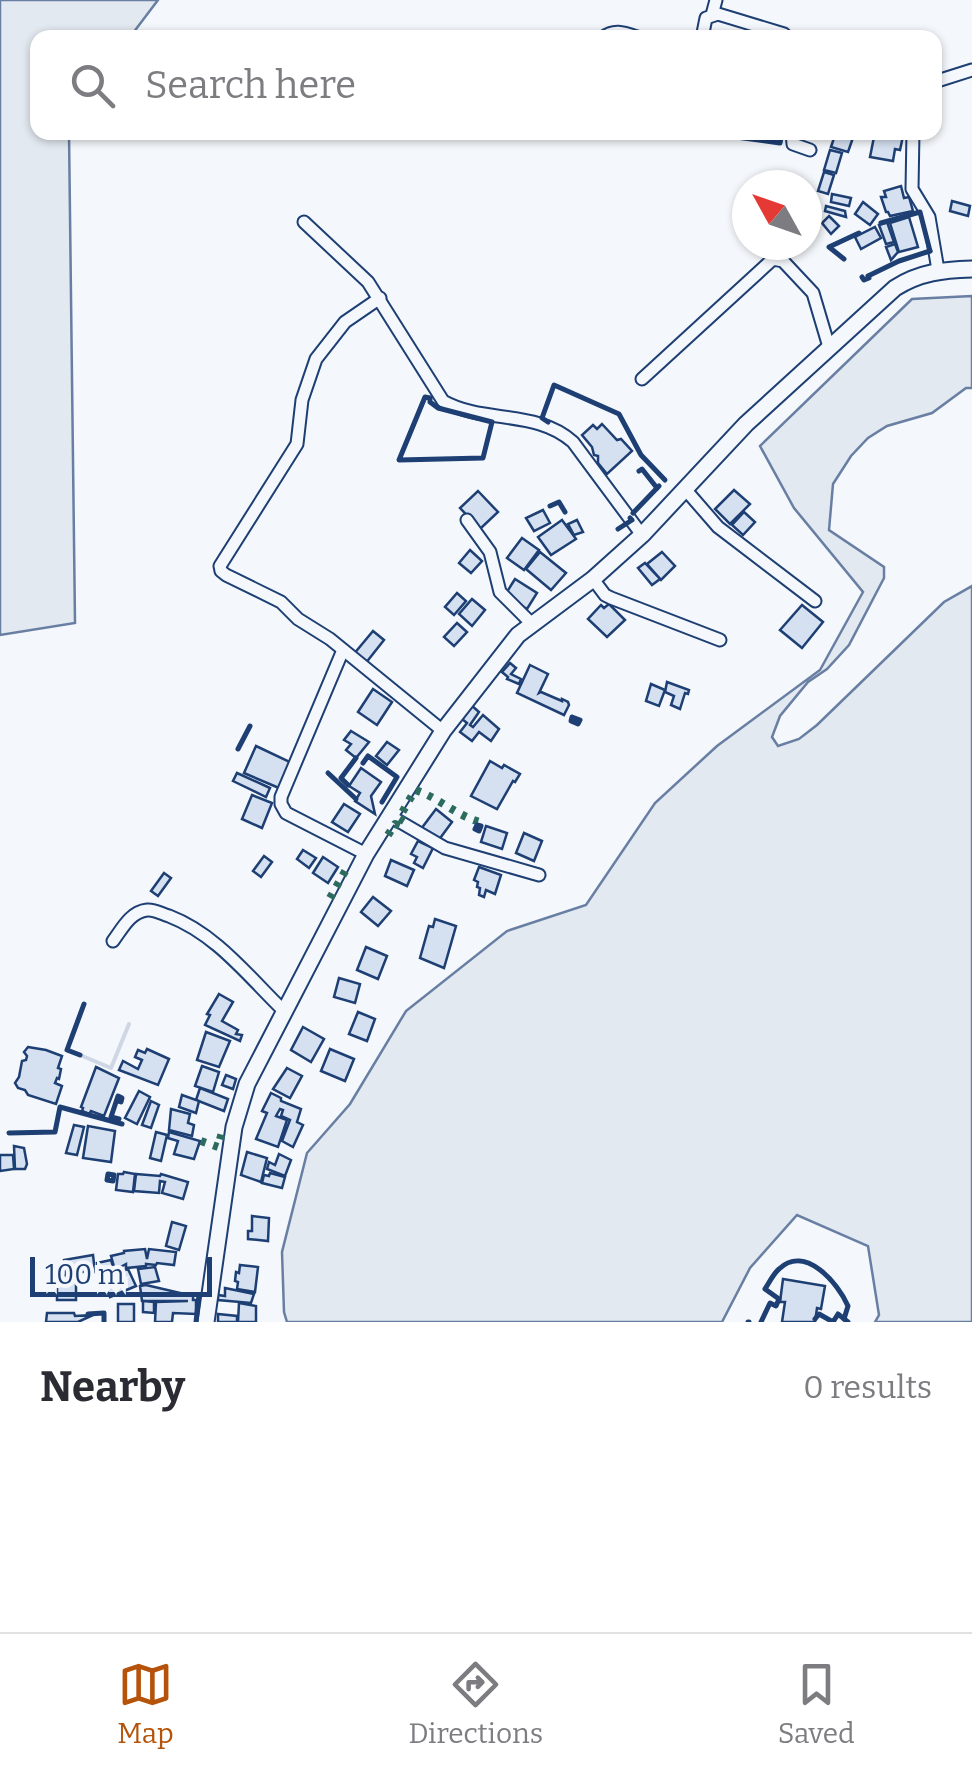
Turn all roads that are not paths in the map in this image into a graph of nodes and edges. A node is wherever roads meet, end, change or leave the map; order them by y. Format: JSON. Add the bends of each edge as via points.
{"nodes":[{"id":1,"x":716,"y":0,"type":"edge"},
{"id":2,"x":712,"y":15,"type":"junction"},
{"id":3,"x":704,"y":30,"type":"edge"},
{"id":4,"x":771,"y":30,"type":"edge"},
{"id":5,"x":972,"y":70,"type":"edge"},
{"id":6,"x":942,"y":79,"type":"edge"},
{"id":7,"x":793,"y":140,"type":"edge"},
{"id":8,"x":912,"y":140,"type":"edge"},
{"id":9,"x":810,"y":150,"type":"dead end"},
{"id":10,"x":304,"y":222,"type":"dead end"},
{"id":11,"x":972,"y":268,"type":"edge"},
{"id":12,"x":938,"y":270,"type":"junction"},
{"id":13,"x":380,"y":298,"type":"junction"},
{"id":14,"x":829,"y":346,"type":"junction"},
{"id":15,"x":642,"y":379,"type":"dead end"},
{"id":16,"x":685,"y":489,"type":"junction"},
{"id":17,"x":467,"y":520,"type":"dead end"},
{"id":18,"x":642,"y":535,"type":"junction"},
{"id":19,"x":593,"y":578,"type":"junction"},
{"id":20,"x":815,"y":602,"type":"dead end"},
{"id":21,"x":532,"y":624,"type":"junction"},
{"id":22,"x":720,"y":640,"type":"dead end"},
{"id":23,"x":342,"y":650,"type":"junction"},
{"id":24,"x":444,"y":731,"type":"junction"},
{"id":25,"x":390,"y":816,"type":"junction"},
{"id":26,"x":366,"y":854,"type":"junction"},
{"id":27,"x":539,"y":875,"type":"dead end"},
{"id":28,"x":113,"y":941,"type":"dead end"},
{"id":29,"x":284,"y":1010,"type":"junction"},
{"id":30,"x":206,"y":1322,"type":"edge"}],
"edges":[{"from":1,"to":2,"type":"street"},
{"from":2,"to":3,"type":"street"},
{"from":2,"to":4,"type":"street"},
{"from":5,"to":6,"type":"street"},
{"from":7,"to":9,"type":"street"},
{"from":8,"to":12,"type":"street","via":[[912,189],[929,217]]},
{"from":10,"to":13,"type":"street"},
{"from":11,"to":12,"type":"main road"},
{"from":12,"to":14,"type":"main road","via":[[906,280]]},
{"from":13,"to":18,"type":"street","via":[[442,401],[564,434]]},
{"from":13,"to":23,"type":"street","via":[[344,322],[316,359],[297,444],[220,566],[271,595]]},
{"from":14,"to":15,"type":"street","via":[[813,293],[782,260],[773,259]]},
{"from":14,"to":16,"type":"main road"},
{"from":16,"to":18,"type":"main road"},
{"from":16,"to":20,"type":"street","via":[[718,527]]},
{"from":17,"to":21,"type":"street","via":[[490,552],[500,592]]},
{"from":18,"to":19,"type":"main road"},
{"from":19,"to":21,"type":"main road"},
{"from":19,"to":22,"type":"street","via":[[611,598]]},
{"from":21,"to":24,"type":"main road"},
{"from":23,"to":24,"type":"street"},
{"from":23,"to":26,"type":"street","via":[[281,804],[286,814]]},
{"from":24,"to":25,"type":"main road"},
{"from":25,"to":26,"type":"main road"},
{"from":25,"to":27,"type":"street","via":[[445,848]]},
{"from":26,"to":29,"type":"main road"},
{"from":28,"to":29,"type":"street","via":[[128,920],[150,909],[186,923]]},
{"from":29,"to":30,"type":"main road","via":[[234,1127]]}]}
